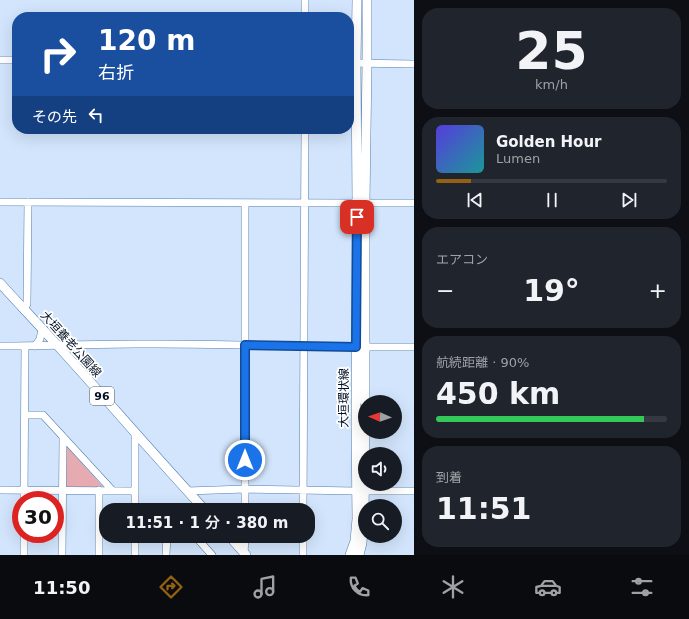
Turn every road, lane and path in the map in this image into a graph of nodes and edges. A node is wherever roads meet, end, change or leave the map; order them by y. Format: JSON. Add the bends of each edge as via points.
{"nodes":[{"id":1,"x":305,"y":0,"type":"edge"},
{"id":2,"x":357,"y":0,"type":"edge"},
{"id":3,"x":367,"y":0,"type":"edge"},
{"id":4,"x":305,"y":12,"type":"edge"},
{"id":5,"x":354,"y":47,"type":"edge"},
{"id":6,"x":0,"y":60,"type":"edge"},
{"id":7,"x":12,"y":60,"type":"edge"},
{"id":8,"x":354,"y":63,"type":"edge"},
{"id":9,"x":367,"y":63,"type":"junction"},
{"id":10,"x":414,"y":64,"type":"edge"},
{"id":11,"x":354,"y":80,"type":"edge"},
{"id":12,"x":305,"y":134,"type":"edge"},
{"id":13,"x":0,"y":202,"type":"edge"},
{"id":14,"x":28,"y":202,"type":"junction"},
{"id":15,"x":245,"y":202,"type":"junction"},
{"id":16,"x":304,"y":203,"type":"junction"},
{"id":17,"x":361,"y":203,"type":"junction"},
{"id":18,"x":414,"y":203,"type":"edge"},
{"id":19,"x":0,"y":283,"type":"edge"},
{"id":20,"x":24,"y":310,"type":"junction"},
{"id":21,"x":42,"y":329,"type":"junction"},
{"id":22,"x":57,"y":345,"type":"junction"},
{"id":23,"x":245,"y":345,"type":"junction"},
{"id":24,"x":0,"y":346,"type":"edge"},
{"id":25,"x":25,"y":346,"type":"junction"},
{"id":26,"x":34,"y":346,"type":"junction"},
{"id":27,"x":304,"y":347,"type":"junction"},
{"id":28,"x":361,"y":347,"type":"junction"},
{"id":29,"x":414,"y":347,"type":"edge"},
{"id":30,"x":364,"y":395,"type":"edge"},
{"id":31,"x":25,"y":415,"type":"junction"},
{"id":32,"x":135,"y":434,"type":"junction"},
{"id":33,"x":62,"y":437,"type":"junction"},
{"id":34,"x":360,"y":447,"type":"edge"},
{"id":35,"x":245,"y":489,"type":"junction"},
{"id":36,"x":0,"y":490,"type":"edge"},
{"id":37,"x":24,"y":490,"type":"junction"},
{"id":38,"x":62,"y":490,"type":"junction"},
{"id":39,"x":99,"y":490,"type":"junction"},
{"id":40,"x":112,"y":490,"type":"junction"},
{"id":41,"x":303,"y":490,"type":"junction"},
{"id":42,"x":135,"y":491,"type":"junction"},
{"id":43,"x":187,"y":491,"type":"junction"},
{"id":44,"x":358,"y":491,"type":"edge"},
{"id":45,"x":360,"y":491,"type":"joint"},
{"id":46,"x":402,"y":491,"type":"edge"},
{"id":47,"x":414,"y":491,"type":"edge"},
{"id":48,"x":135,"y":503,"type":"edge"},
{"id":49,"x":198,"y":503,"type":"edge"},
{"id":50,"x":245,"y":503,"type":"edge"},
{"id":51,"x":303,"y":503,"type":"edge"},
{"id":52,"x":24,"y":543,"type":"edge"},
{"id":53,"x":135,"y":543,"type":"edge"},
{"id":54,"x":167,"y":543,"type":"edge"},
{"id":55,"x":201,"y":543,"type":"edge"},
{"id":56,"x":235,"y":543,"type":"edge"},
{"id":57,"x":244,"y":543,"type":"edge"},
{"id":58,"x":303,"y":543,"type":"edge"},
{"id":59,"x":245,"y":554,"type":"edge"},
{"id":60,"x":24,"y":555,"type":"edge"},
{"id":61,"x":62,"y":555,"type":"edge"},
{"id":62,"x":99,"y":555,"type":"edge"},
{"id":63,"x":135,"y":555,"type":"edge"},
{"id":64,"x":166,"y":555,"type":"edge"},
{"id":65,"x":212,"y":555,"type":"edge"},
{"id":66,"x":303,"y":555,"type":"edge"},
{"id":67,"x":350,"y":555,"type":"edge"},
{"id":68,"x":359,"y":555,"type":"edge"}],
"edges":[{"from":1,"to":4,"type":"street"},
{"from":2,"to":5,"type":"main road","name":"大垣環状線"},
{"from":3,"to":9,"type":"main road","name":"大垣環状線"},
{"from":6,"to":7,"type":"street"},
{"from":8,"to":9,"type":"street"},
{"from":9,"to":10,"type":"street"},
{"from":9,"to":17,"type":"main road","name":"大垣環状線"},
{"from":11,"to":17,"type":"main road","name":"大垣環状線"},
{"from":12,"to":16,"type":"street"},
{"from":13,"to":14,"type":"street"},
{"from":14,"to":15,"type":"street"},
{"from":14,"to":20,"type":"street","via":[[27,304]]},
{"from":15,"to":16,"type":"street"},
{"from":15,"to":23,"type":"street"},
{"from":16,"to":17,"type":"street"},
{"from":16,"to":27,"type":"street"},
{"from":17,"to":18,"type":"street"},
{"from":17,"to":28,"type":"main road","name":"大垣環状線"},
{"from":19,"to":20,"type":"main road","name":"大垣養老公園線","number":"96"},
{"from":20,"to":21,"type":"main road","name":"大垣養老公園線","number":"96"},
{"from":21,"to":22,"type":"main road","name":"大垣養老公園線","number":"96"},
{"from":21,"to":26,"type":"street","via":[[40,339]]},
{"from":22,"to":23,"type":"street"},
{"from":22,"to":26,"type":"street"},
{"from":22,"to":32,"type":"main road","name":"大垣養老公園線","number":"96"},
{"from":23,"to":27,"type":"street"},
{"from":23,"to":35,"type":"street"},
{"from":24,"to":25,"type":"street"},
{"from":25,"to":26,"type":"street"},
{"from":25,"to":31,"type":"street"},
{"from":27,"to":28,"type":"street"},
{"from":27,"to":41,"type":"street"},
{"from":28,"to":29,"type":"street"},
{"from":28,"to":30,"type":"main road","name":"大垣環状線"},
{"from":28,"to":34,"type":"main road","name":"大垣環状線"},
{"from":31,"to":33,"type":"street","via":[[43,415]]},
{"from":31,"to":37,"type":"street"},
{"from":32,"to":42,"type":"street"},
{"from":32,"to":43,"type":"main road","name":"大垣養老公園線","number":"96"},
{"from":33,"to":38,"type":"street"},
{"from":33,"to":40,"type":"street"},
{"from":35,"to":41,"type":"street"},
{"from":35,"to":43,"type":"street"},
{"from":35,"to":50,"type":"street"},
{"from":36,"to":37,"type":"street"},
{"from":37,"to":38,"type":"street"},
{"from":38,"to":39,"type":"street"},
{"from":38,"to":61,"type":"street"},
{"from":39,"to":40,"type":"street"},
{"from":39,"to":62,"type":"street"},
{"from":40,"to":42,"type":"street"},
{"from":41,"to":44,"type":"street"},
{"from":41,"to":51,"type":"street"},
{"from":42,"to":48,"type":"street"},
{"from":43,"to":49,"type":"main road","name":"大垣養老公園線","number":"96"},
{"from":45,"to":67,"type":"main road","name":"大垣環状線","via":[[355,541]]},
{"from":45,"to":68,"type":"main road","name":"大垣環状線","via":[[364,519]]},
{"from":46,"to":47,"type":"street"},
{"from":52,"to":60,"type":"street"},
{"from":53,"to":63,"type":"street"},
{"from":54,"to":64,"type":"street"},
{"from":55,"to":65,"type":"street"},
{"from":56,"to":59,"type":"main road"},
{"from":57,"to":59,"type":"street"},
{"from":58,"to":66,"type":"street"}]}
